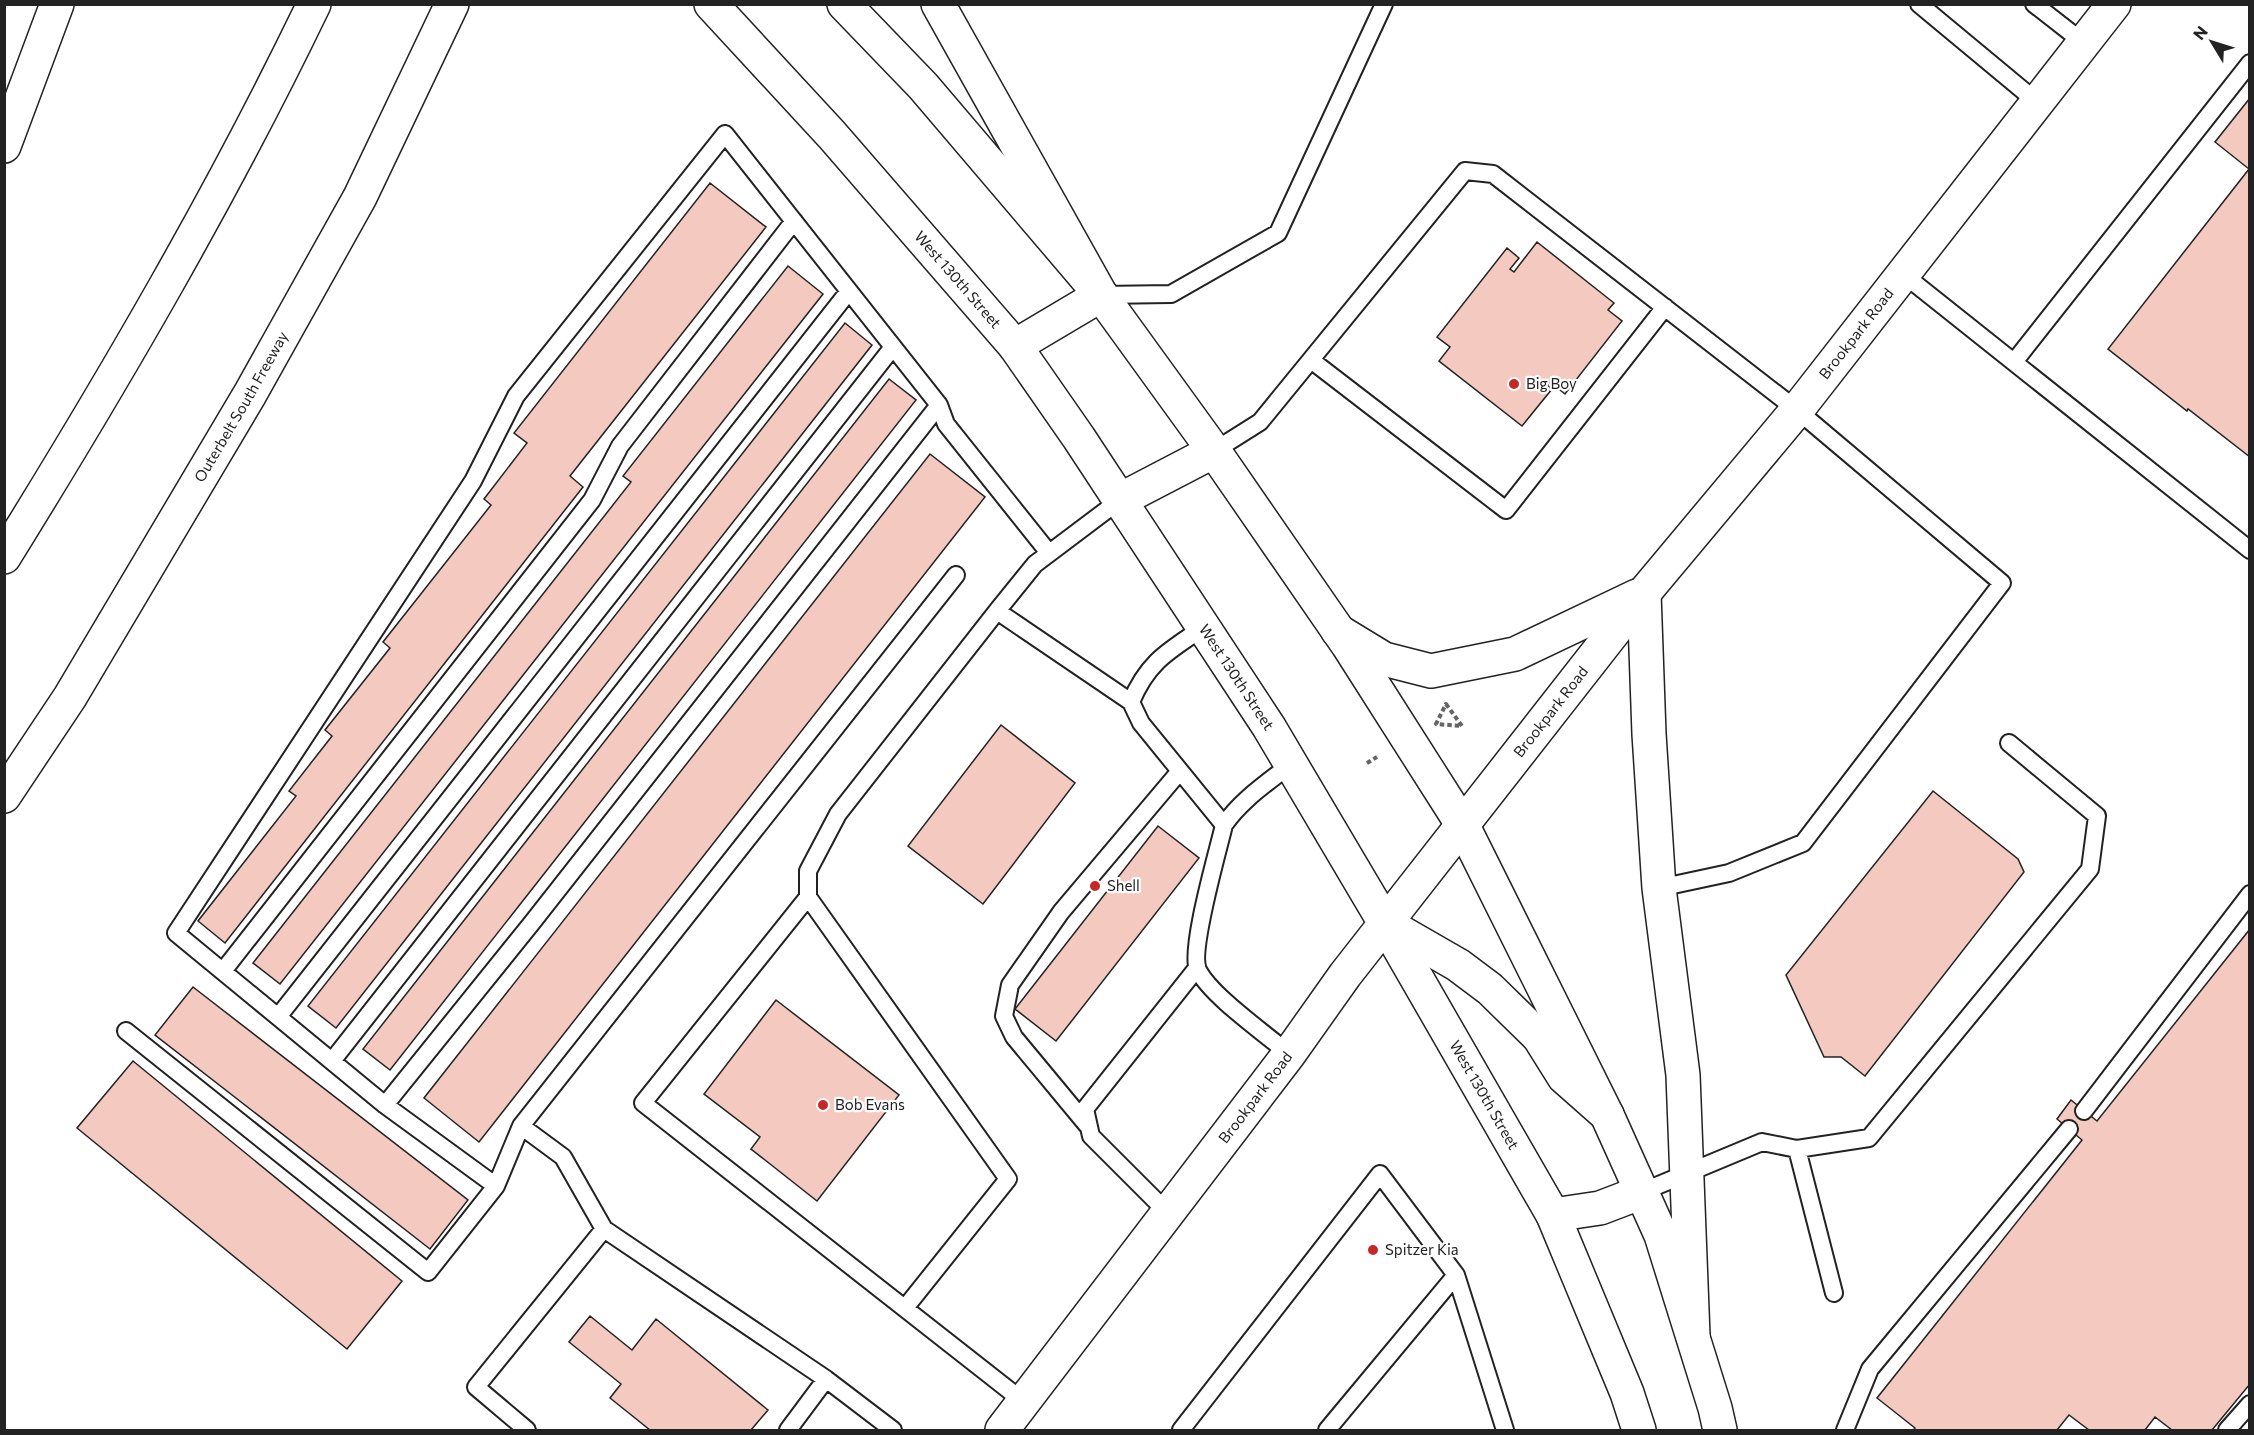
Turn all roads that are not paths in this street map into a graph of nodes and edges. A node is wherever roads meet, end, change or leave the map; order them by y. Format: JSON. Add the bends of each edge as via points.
{"nodes":[{"id":1,"x":57,"y":4,"type":"edge"},
{"id":2,"x":314,"y":4,"type":"edge"},
{"id":3,"x":452,"y":4,"type":"edge"},
{"id":4,"x":711,"y":4,"type":"edge"},
{"id":5,"x":844,"y":4,"type":"edge"},
{"id":6,"x":938,"y":4,"type":"edge"},
{"id":7,"x":1384,"y":4,"type":"edge"},
{"id":8,"x":1919,"y":4,"type":"edge"},
{"id":9,"x":2034,"y":4,"type":"edge"},
{"id":10,"x":2114,"y":4,"type":"edge"},
{"id":11,"x":2084,"y":43,"type":"junction"},
{"id":12,"x":2250,"y":63,"type":"edge"},
{"id":13,"x":2037,"y":102,"type":"junction"},
{"id":14,"x":4,"y":146,"type":"edge"},
{"id":15,"x":794,"y":221,"type":"junction"},
{"id":16,"x":1903,"y":274,"type":"junction"},
{"id":17,"x":849,"y":291,"type":"junction"},
{"id":18,"x":1101,"y":295,"type":"junction"},
{"id":19,"x":1665,"y":308,"type":"junction"},
{"id":20,"x":1015,"y":346,"type":"junction"},
{"id":21,"x":893,"y":347,"type":"junction"},
{"id":22,"x":1311,"y":360,"type":"junction"},
{"id":23,"x":2014,"y":362,"type":"junction"},
{"id":24,"x":939,"y":405,"type":"junction"},
{"id":25,"x":1797,"y":410,"type":"junction"},
{"id":26,"x":1214,"y":451,"type":"junction"},
{"id":27,"x":1120,"y":500,"type":"junction"},
{"id":28,"x":2250,"y":550,"type":"edge"},
{"id":29,"x":1049,"y":553,"type":"junction"},
{"id":30,"x":4,"y":557,"type":"edge"},
{"id":31,"x":956,"y":575,"type":"dead end"},
{"id":32,"x":1644,"y":593,"type":"junction"},
{"id":33,"x":997,"y":611,"type":"junction"},
{"id":34,"x":1204,"y":627,"type":"junction"},
{"id":35,"x":1338,"y":631,"type":"junction"},
{"id":36,"x":1131,"y":702,"type":"junction"},
{"id":37,"x":2009,"y":743,"type":"dead end"},
{"id":38,"x":1291,"y":764,"type":"junction"},
{"id":39,"x":1180,"y":771,"type":"junction"},
{"id":40,"x":4,"y":796,"type":"edge"},
{"id":41,"x":1462,"y":824,"type":"junction"},
{"id":42,"x":1224,"y":825,"type":"junction"},
{"id":43,"x":1659,"y":888,"type":"junction"},
{"id":44,"x":2250,"y":894,"type":"edge"},
{"id":45,"x":808,"y":897,"type":"junction"},
{"id":46,"x":1385,"y":923,"type":"junction"},
{"id":47,"x":1197,"y":968,"type":"junction"},
{"id":48,"x":223,"y":971,"type":"junction"},
{"id":49,"x":278,"y":1017,"type":"junction"},
{"id":50,"x":126,"y":1031,"type":"dead end"},
{"id":51,"x":1289,"y":1054,"type":"junction"},
{"id":52,"x":332,"y":1061,"type":"junction"},
{"id":53,"x":385,"y":1105,"type":"junction"},
{"id":54,"x":2084,"y":1110,"type":"dead end"},
{"id":55,"x":1607,"y":1115,"type":"junction"},
{"id":56,"x":1087,"y":1125,"type":"junction"},
{"id":57,"x":521,"y":1126,"type":"junction"},
{"id":58,"x":2069,"y":1129,"type":"dead end"},
{"id":59,"x":1797,"y":1149,"type":"junction"},
{"id":60,"x":1687,"y":1174,"type":"junction"},
{"id":61,"x":496,"y":1186,"type":"junction"},
{"id":62,"x":1642,"y":1192,"type":"junction"},
{"id":63,"x":1168,"y":1213,"type":"junction"},
{"id":64,"x":1553,"y":1215,"type":"junction"},
{"id":65,"x":604,"y":1229,"type":"junction"},
{"id":66,"x":1456,"y":1275,"type":"junction"},
{"id":67,"x":1834,"y":1293,"type":"dead end"},
{"id":68,"x":905,"y":1308,"type":"junction"},
{"id":69,"x":1693,"y":1336,"type":"junction"},
{"id":70,"x":826,"y":1379,"type":"junction"},
{"id":71,"x":1024,"y":1402,"type":"junction"},
{"id":72,"x":2250,"y":1404,"type":"edge"},
{"id":73,"x":527,"y":1431,"type":"edge"},
{"id":74,"x":788,"y":1431,"type":"edge"},
{"id":75,"x":893,"y":1431,"type":"edge"},
{"id":76,"x":1002,"y":1431,"type":"edge"},
{"id":77,"x":1181,"y":1431,"type":"edge"},
{"id":78,"x":1327,"y":1431,"type":"edge"},
{"id":79,"x":1505,"y":1431,"type":"edge"},
{"id":80,"x":1639,"y":1431,"type":"edge"},
{"id":81,"x":1720,"y":1431,"type":"edge"},
{"id":82,"x":1845,"y":1431,"type":"edge"},
{"id":83,"x":2227,"y":1431,"type":"edge"}],
"edges":[{"from":1,"to":14,"type":"main road"},
{"from":2,"to":30,"type":"main road","via":[[206,215]]},
{"from":3,"to":40,"type":"main road","name":"Outerbelt South Freeway","via":[[360,197],[250,394],[70,697]]},
{"from":4,"to":20,"type":"main road","name":"West 130th Street","via":[[840,144]]},
{"from":5,"to":18,"type":"main road","via":[[923,86]]},
{"from":6,"to":18,"type":"main road"},
{"from":7,"to":18,"type":"lane","via":[[1278,234],[1171,294]]},
{"from":8,"to":13,"type":"lane"},
{"from":9,"to":11,"type":"lane"},
{"from":10,"to":11,"type":"main road","name":"Brookpark Road"},
{"from":11,"to":13,"type":"main road","name":"Brookpark Road"},
{"from":12,"to":23,"type":"lane"},
{"from":13,"to":16,"type":"main road","name":"Brookpark Road"},
{"from":15,"to":17,"type":"lane"},
{"from":15,"to":48,"type":"lane","via":[[620,447],[592,500]]},
{"from":15,"to":48,"type":"lane","via":[[725,134],[516,396],[472,481],[176,933]]},
{"from":16,"to":23,"type":"lane"},
{"from":16,"to":25,"type":"main road","name":"Brookpark Road"},
{"from":17,"to":21,"type":"lane"},
{"from":17,"to":49,"type":"lane"},
{"from":18,"to":20,"type":"main road"},
{"from":18,"to":26,"type":"main road"},
{"from":19,"to":22,"type":"lane","via":[[1493,174],[1465,171]]},
{"from":19,"to":22,"type":"lane","via":[[1506,510]]},
{"from":19,"to":25,"type":"lane"},
{"from":20,"to":27,"type":"main road","name":"West 130th Street"},
{"from":21,"to":24,"type":"lane"},
{"from":21,"to":52,"type":"lane"},
{"from":22,"to":26,"type":"lane","via":[[1260,422]]},
{"from":23,"to":28,"type":"lane"},
{"from":24,"to":29,"type":"lane","via":[[946,424]]},
{"from":24,"to":53,"type":"lane"},
{"from":25,"to":32,"type":"main road","name":"Brookpark Road"},
{"from":25,"to":43,"type":"lane","via":[[2002,583],[1803,843],[1729,873]]},
{"from":26,"to":27,"type":"main road"},
{"from":26,"to":35,"type":"main road"},
{"from":27,"to":29,"type":"lane"},
{"from":27,"to":34,"type":"main road","name":"West 130th Street"},
{"from":29,"to":33,"type":"lane","via":[[1035,564]]},
{"from":31,"to":57,"type":"lane"},
{"from":32,"to":35,"type":"main road","via":[[1515,654],[1431,671],[1384,659]]},
{"from":32,"to":41,"type":"main road","name":"Brookpark Road"},
{"from":32,"to":43,"type":"main road"},
{"from":33,"to":36,"type":"lane"},
{"from":33,"to":45,"type":"lane","via":[[838,814],[808,871]]},
{"from":34,"to":36,"type":"lane","via":[[1147,670]]},
{"from":34,"to":38,"type":"main road","name":"West 130th Street"},
{"from":35,"to":41,"type":"main road"},
{"from":36,"to":39,"type":"lane","via":[[1142,723]]},
{"from":37,"to":59,"type":"lane","via":[[2097,816],[2091,868],[1869,1138]]},
{"from":38,"to":42,"type":"lane","via":[[1244,801]]},
{"from":38,"to":46,"type":"main road","name":"West 130th Street"},
{"from":39,"to":42,"type":"lane"},
{"from":39,"to":56,"type":"lane","via":[[1061,912],[1010,985],[1004,1016],[1014,1037]]},
{"from":41,"to":46,"type":"main road","name":"Brookpark Road"},
{"from":41,"to":55,"type":"main road"},
{"from":42,"to":47,"type":"lane","via":[[1198,938]]},
{"from":43,"to":60,"type":"main road","via":[[1683,1075]]},
{"from":44,"to":54,"type":"lane"},
{"from":45,"to":68,"type":"lane","via":[[1008,1179]]},
{"from":45,"to":68,"type":"lane","via":[[643,1103]]},
{"from":46,"to":51,"type":"main road","name":"Brookpark Road"},
{"from":46,"to":55,"type":"main road","via":[[1458,965],[1490,989],[1539,1037],[1564,1077]]},
{"from":46,"to":64,"type":"main road","name":"West 130th Street"},
{"from":47,"to":51,"type":"lane","via":[[1214,992]]},
{"from":47,"to":56,"type":"lane","via":[[1085,1109]]},
{"from":48,"to":49,"type":"lane"},
{"from":49,"to":52,"type":"lane"},
{"from":50,"to":61,"type":"lane","via":[[428,1272]]},
{"from":51,"to":63,"type":"main road","name":"Brookpark Road"},
{"from":52,"to":53,"type":"lane"},
{"from":53,"to":61,"type":"lane"},
{"from":55,"to":62,"type":"main road"},
{"from":56,"to":63,"type":"lane","via":[[1091,1136]]},
{"from":57,"to":61,"type":"lane"},
{"from":57,"to":65,"type":"lane","via":[[563,1157]]},
{"from":58,"to":82,"type":"lane","via":[[1870,1369]]},
{"from":59,"to":60,"type":"lane","via":[[1762,1142]]},
{"from":59,"to":67,"type":"lane"},
{"from":60,"to":62,"type":"lane"},
{"from":60,"to":69,"type":"main road"},
{"from":62,"to":64,"type":"main road","via":[[1600,1208]]},
{"from":62,"to":69,"type":"main road","via":[[1661,1235]]},
{"from":63,"to":71,"type":"main road","name":"Brookpark Road"},
{"from":64,"to":80,"type":"main road","name":"West 130th Street"},
{"from":65,"to":70,"type":"lane"},
{"from":65,"to":73,"type":"lane","via":[[476,1387]]},
{"from":66,"to":77,"type":"lane","via":[[1380,1174]]},
{"from":66,"to":78,"type":"lane"},
{"from":66,"to":79,"type":"lane"},
{"from":68,"to":71,"type":"lane"},
{"from":69,"to":81,"type":"main road"},
{"from":70,"to":74,"type":"lane"},
{"from":70,"to":75,"type":"lane"},
{"from":71,"to":76,"type":"main road","name":"Brookpark Road"},
{"from":72,"to":83,"type":"lane"}]}
